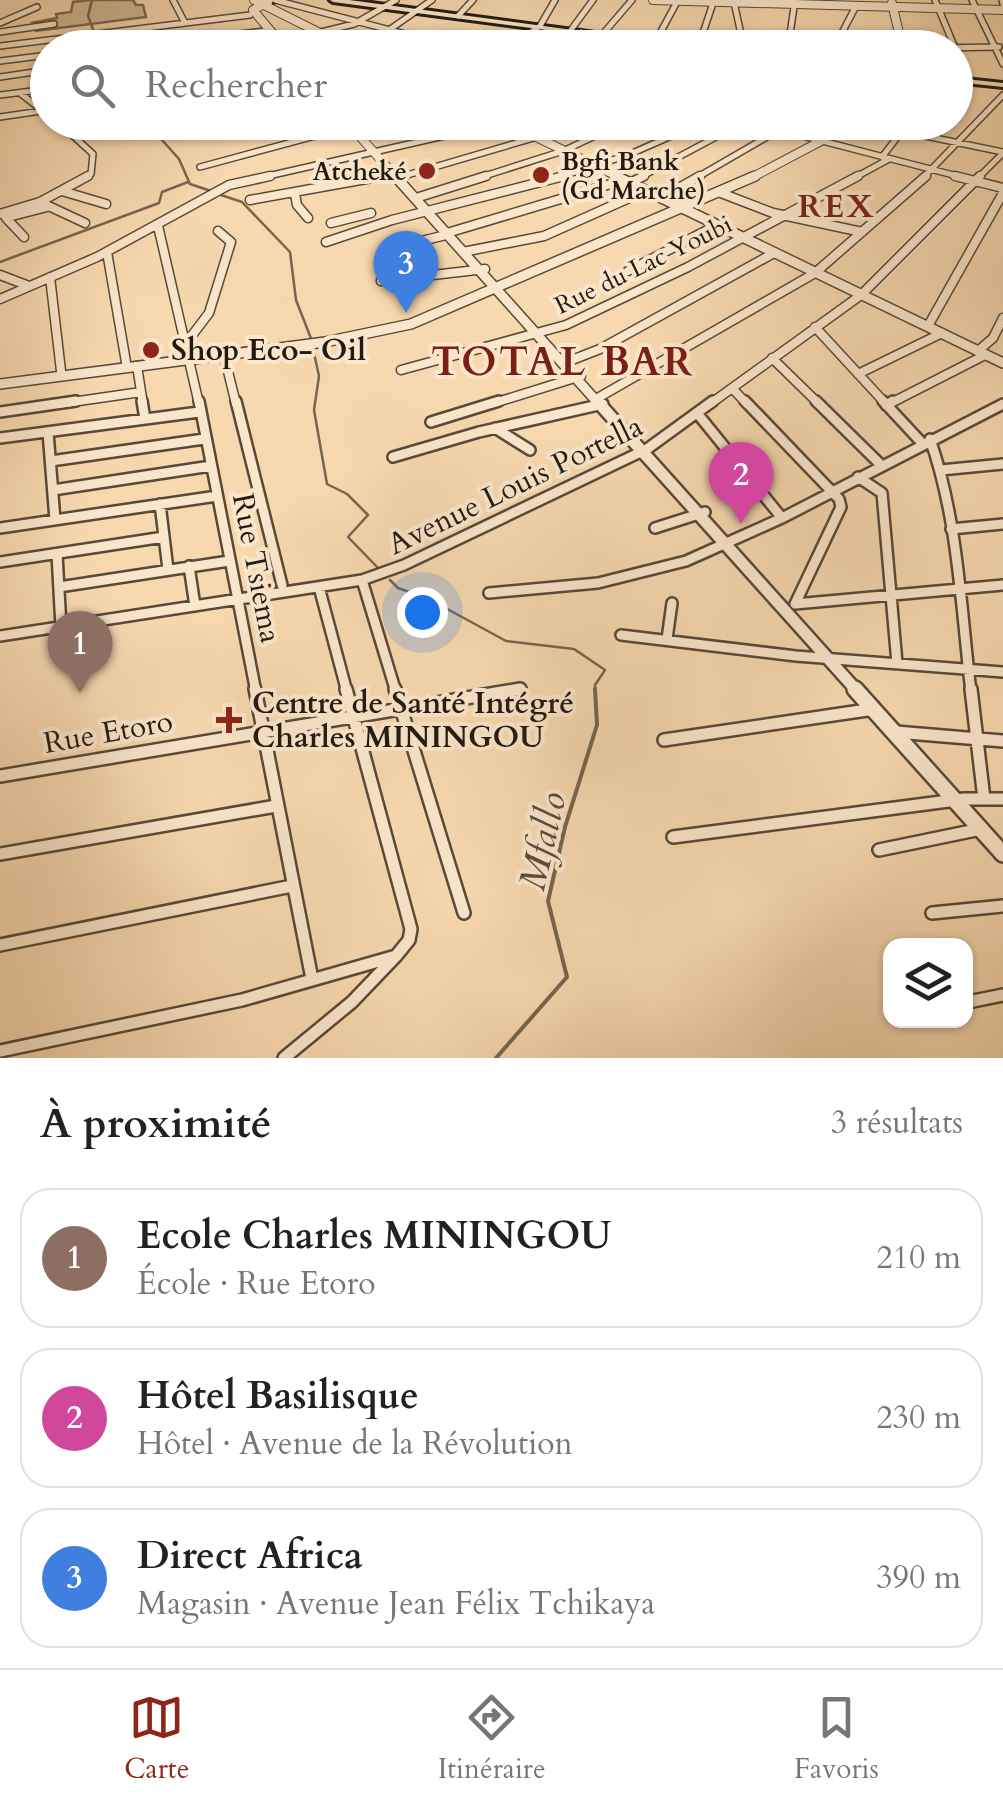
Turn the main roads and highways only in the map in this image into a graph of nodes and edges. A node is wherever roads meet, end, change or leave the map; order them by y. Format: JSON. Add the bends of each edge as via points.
{"nodes":[{"id":1,"x":273,"y":0,"type":"edge"},
{"id":2,"x":333,"y":0,"type":"edge"},
{"id":3,"x":258,"y":2,"type":"edge"},
{"id":4,"x":569,"y":30,"type":"edge"},
{"id":5,"x":973,"y":82,"type":"edge"},
{"id":6,"x":1003,"y":85,"type":"edge"}],
"edges":[{"from":1,"to":3,"type":"main road"},
{"from":2,"to":4,"type":"main road"},
{"from":5,"to":6,"type":"main road"}]}
